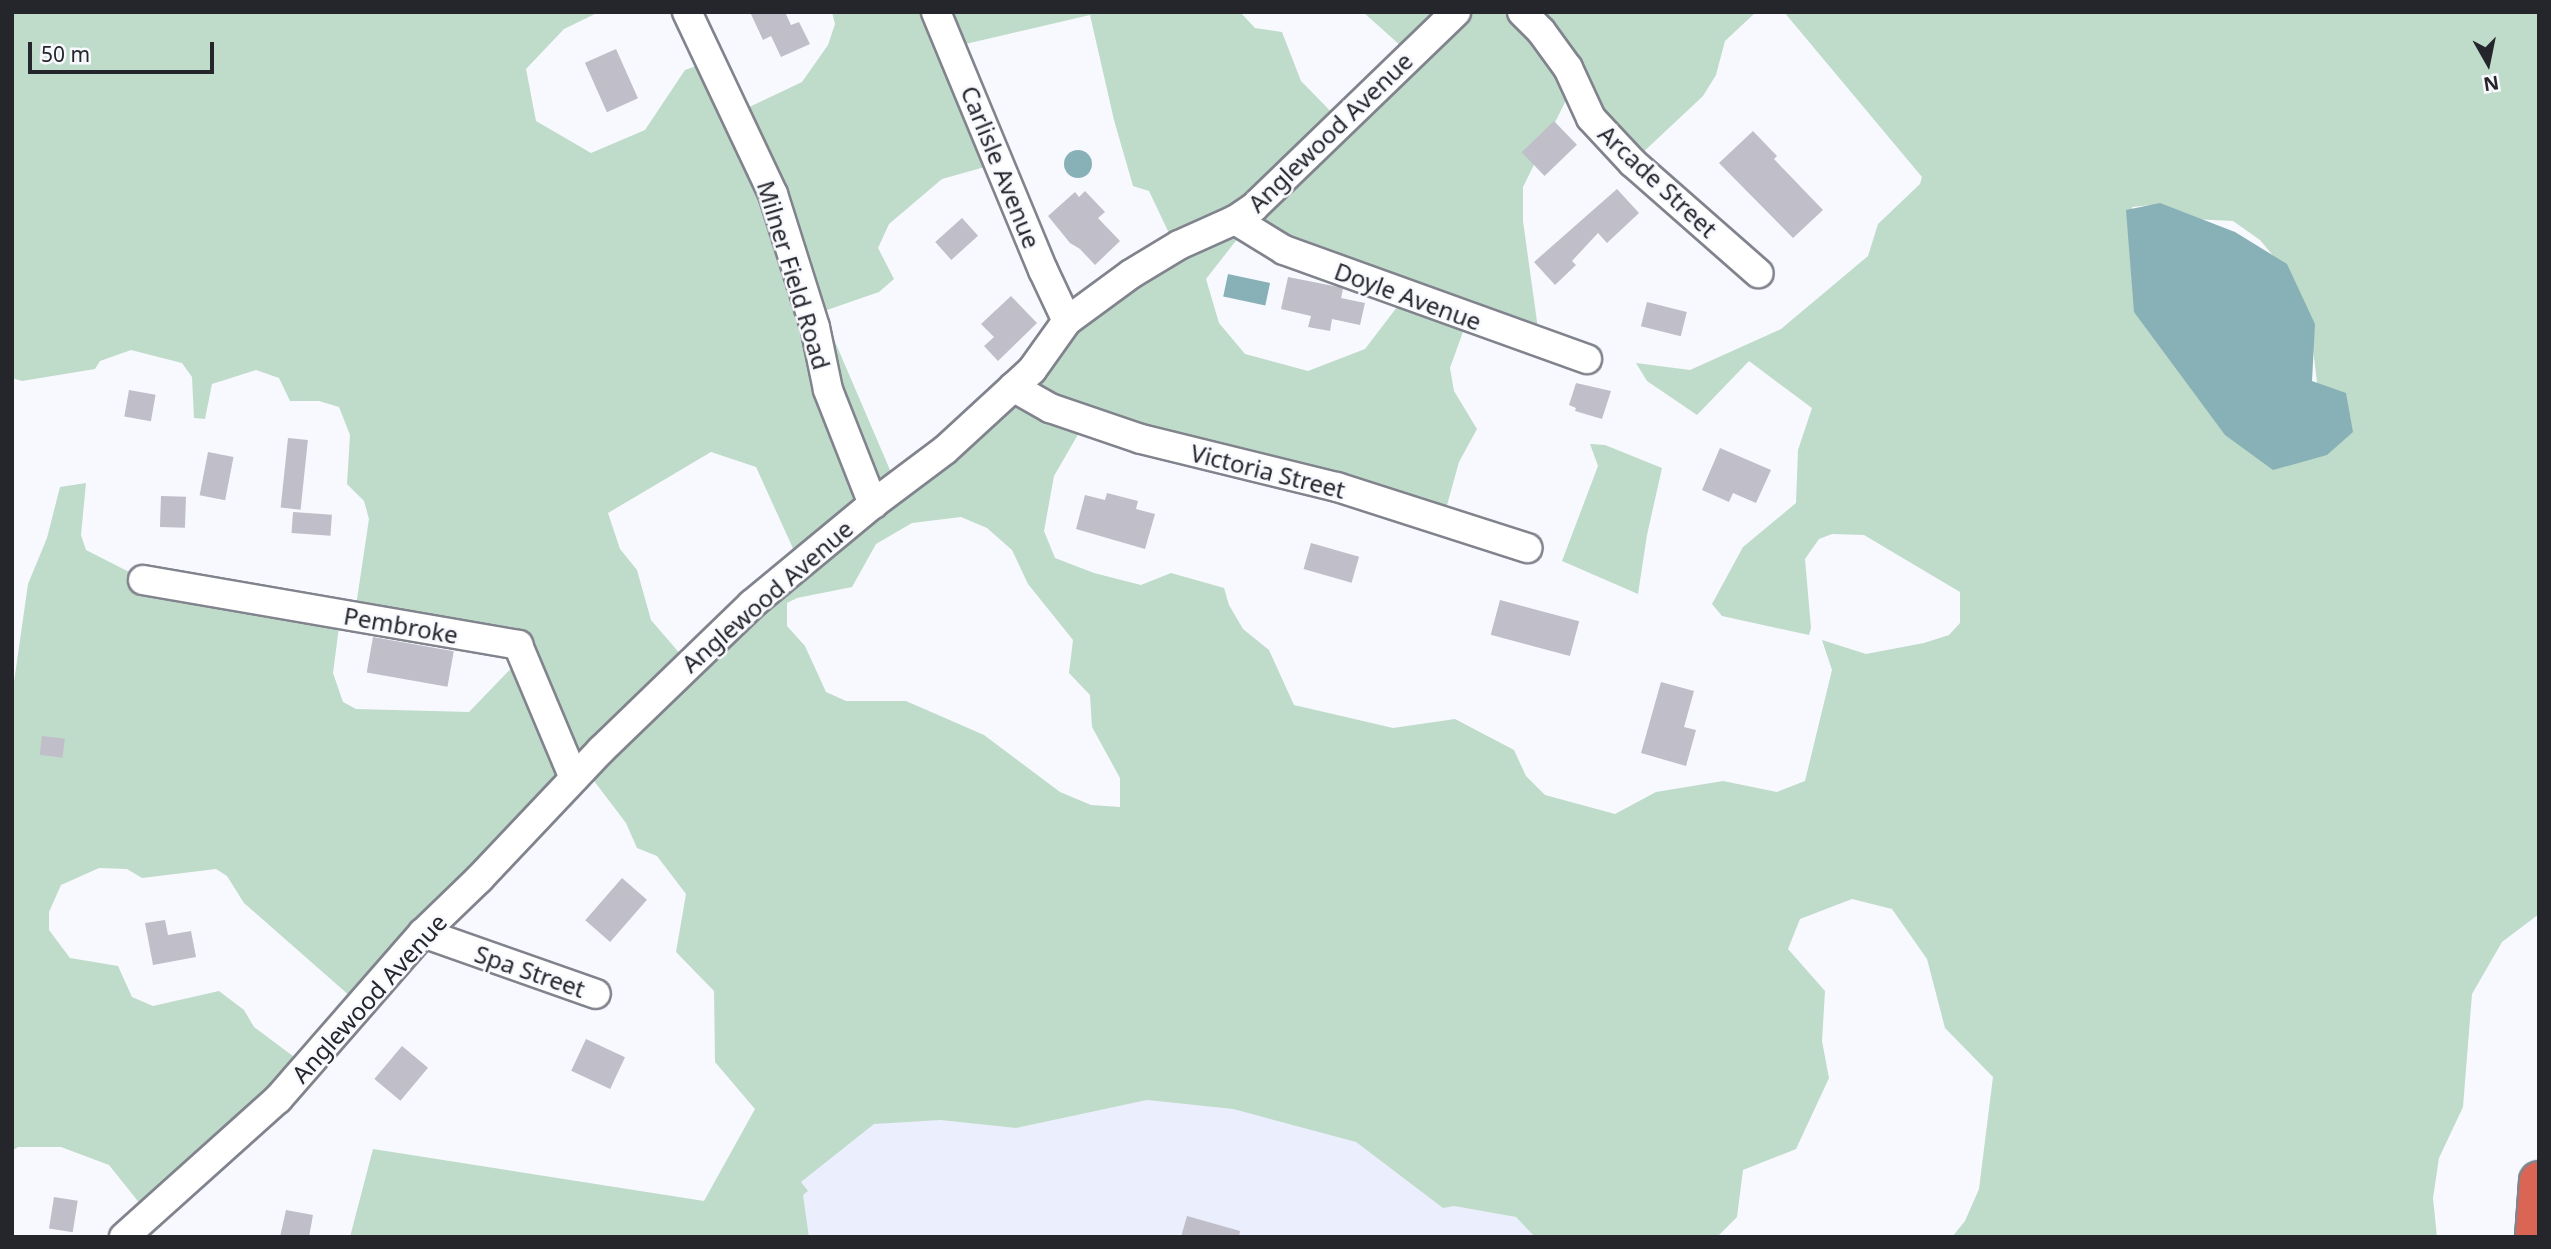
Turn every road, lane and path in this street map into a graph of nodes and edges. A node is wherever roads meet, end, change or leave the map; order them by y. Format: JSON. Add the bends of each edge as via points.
{"nodes":[{"id":1,"x":687,"y":12,"type":"edge"},
{"id":2,"x":936,"y":12,"type":"edge"},
{"id":3,"x":1456,"y":12,"type":"edge"},
{"id":4,"x":1522,"y":12,"type":"edge"},
{"id":5,"x":1235,"y":220,"type":"junction"},
{"id":6,"x":1758,"y":273,"type":"dead end"},
{"id":7,"x":1067,"y":321,"type":"junction"},
{"id":8,"x":1587,"y":359,"type":"dead end"},
{"id":9,"x":1013,"y":387,"type":"junction"},
{"id":10,"x":873,"y":504,"type":"junction"},
{"id":11,"x":1527,"y":548,"type":"dead end"},
{"id":12,"x":143,"y":580,"type":"dead end"},
{"id":13,"x":574,"y":778,"type":"junction"},
{"id":14,"x":423,"y":933,"type":"junction"},
{"id":15,"x":596,"y":994,"type":"dead end"},
{"id":16,"x":2539,"y":1181,"type":"edge"},
{"id":17,"x":124,"y":1237,"type":"edge"},
{"id":18,"x":2535,"y":1237,"type":"edge"}],
"edges":[{"from":1,"to":10,"type":"street","name":"Milner Field Road","via":[[773,194],[815,327],[828,390]]},
{"from":2,"to":7,"type":"street","name":"Carlisle Avenue"},
{"from":3,"to":5,"type":"street","name":"Anglewood Avenue","via":[[1282,184]]},
{"from":4,"to":6,"type":"street","name":"Arcade Street","via":[[1568,68],[1591,118],[1633,163]]},
{"from":5,"to":7,"type":"street","name":"Anglewood Avenue","via":[[1179,244]]},
{"from":5,"to":8,"type":"street","name":"Doyle Avenue","via":[[1284,250]]},
{"from":7,"to":9,"type":"street","name":"Anglewood Avenue","via":[[1032,370]]},
{"from":9,"to":10,"type":"street","name":"Anglewood Avenue","via":[[945,450]]},
{"from":9,"to":11,"type":"street","name":"Victoria Street","via":[[1050,408],[1141,439],[1337,487]]},
{"from":10,"to":13,"type":"street","name":"Anglewood Avenue","via":[[752,604]]},
{"from":12,"to":13,"type":"street","name":"Pembroke","via":[[518,645]]},
{"from":13,"to":14,"type":"street","name":"Anglewood Avenue","via":[[480,880]]},
{"from":14,"to":15,"type":"street","name":"Spa Street"},
{"from":14,"to":17,"type":"street","name":"Anglewood Avenue","via":[[278,1099]]},
{"from":16,"to":18,"type":"highway"}]}
